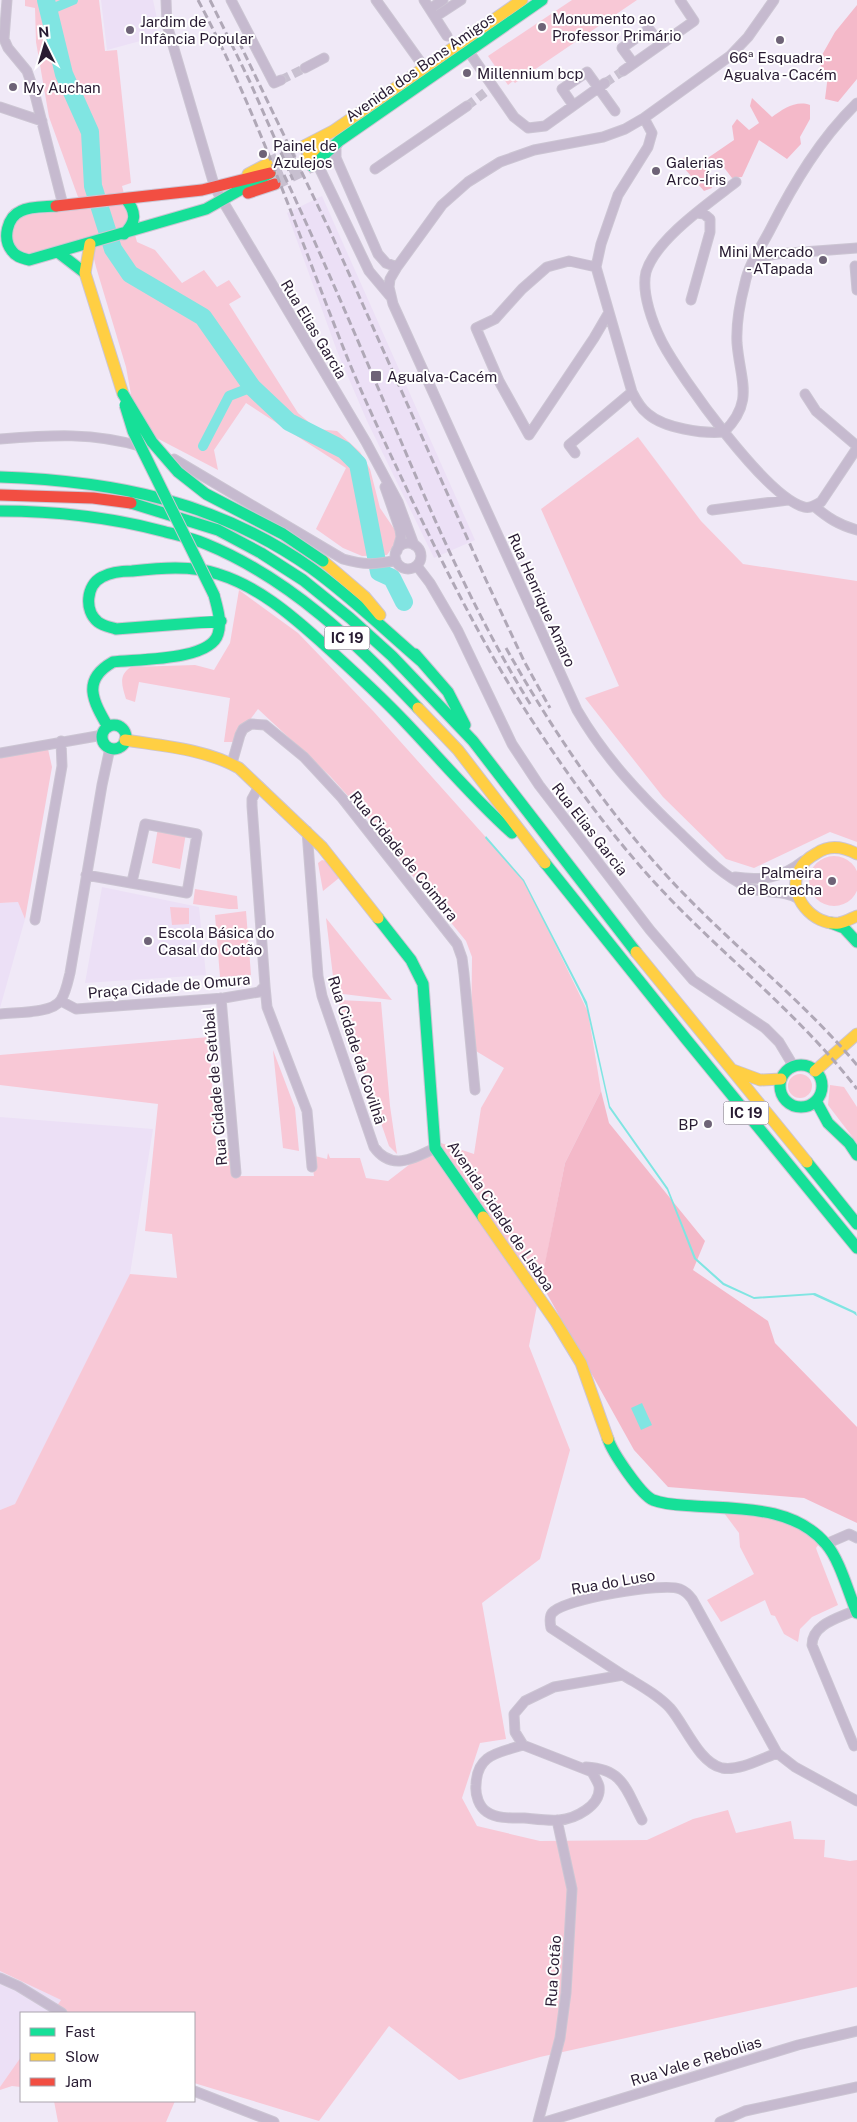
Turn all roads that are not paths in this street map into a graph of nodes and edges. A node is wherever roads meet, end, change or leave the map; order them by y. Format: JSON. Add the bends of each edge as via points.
{"nodes":[{"id":1,"x":8,"y":0,"type":"edge"},
{"id":2,"x":166,"y":0,"type":"edge"},
{"id":3,"x":231,"y":0,"type":"edge"},
{"id":4,"x":376,"y":0,"type":"edge"},
{"id":5,"x":424,"y":0,"type":"edge"},
{"id":6,"x":443,"y":0,"type":"edge"},
{"id":7,"x":461,"y":0,"type":"edge"},
{"id":8,"x":542,"y":0,"type":"edge"},
{"id":9,"x":680,"y":0,"type":"edge"},
{"id":10,"x":774,"y":0,"type":"edge"},
{"id":11,"x":524,"y":4,"type":"edge"},
{"id":12,"x":430,"y":8,"type":"junction"},
{"id":13,"x":435,"y":17,"type":"junction"},
{"id":14,"x":447,"y":36,"type":"dead end"},
{"id":15,"x":2,"y":38,"type":"edge"},
{"id":16,"x":660,"y":44,"type":"junction"},
{"id":17,"x":469,"y":52,"type":"junction"},
{"id":18,"x":324,"y":58,"type":"dead end"},
{"id":19,"x":633,"y":63,"type":"junction"},
{"id":20,"x":424,"y":67,"type":"junction"},
{"id":21,"x":305,"y":68,"type":"tunnel mouth"},
{"id":22,"x":442,"y":70,"type":"junction"},
{"id":23,"x":623,"y":71,"type":"tunnel mouth"},
{"id":24,"x":281,"y":80,"type":"dead end"},
{"id":25,"x":602,"y":85,"type":"junction"},
{"id":26,"x":857,"y":103,"type":"edge"},
{"id":27,"x":573,"y":105,"type":"junction"},
{"id":28,"x":468,"y":106,"type":"tunnel mouth"},
{"id":29,"x":0,"y":107,"type":"edge"},
{"id":30,"x":615,"y":111,"type":"dead end"},
{"id":31,"x":644,"y":118,"type":"junction"},
{"id":32,"x":42,"y":121,"type":"junction"},
{"id":33,"x":333,"y":131,"type":"junction"},
{"id":34,"x":339,"y":141,"type":"junction"},
{"id":35,"x":304,"y":146,"type":"tunnel mouth"},
{"id":36,"x":267,"y":164,"type":"tunnel mouth"},
{"id":37,"x":315,"y":164,"type":"joint"},
{"id":38,"x":374,"y":169,"type":"dead end"},
{"id":39,"x":736,"y":182,"type":"dead end"},
{"id":40,"x":228,"y":184,"type":"junction"},
{"id":41,"x":275,"y":184,"type":"tunnel mouth"},
{"id":42,"x":215,"y":188,"type":"junction"},
{"id":43,"x":126,"y":200,"type":"junction"},
{"id":44,"x":222,"y":201,"type":"junction"},
{"id":45,"x":63,"y":205,"type":"junction"},
{"id":46,"x":697,"y":213,"type":"junction"},
{"id":47,"x":124,"y":234,"type":"junction"},
{"id":48,"x":90,"y":244,"type":"junction"},
{"id":49,"x":857,"y":248,"type":"edge"},
{"id":50,"x":4,"y":250,"type":"edge"},
{"id":51,"x":59,"y":253,"type":"junction"},
{"id":52,"x":754,"y":258,"type":"junction"},
{"id":53,"x":855,"y":266,"type":"dead end"},
{"id":54,"x":397,"y":267,"type":"junction"},
{"id":55,"x":596,"y":267,"type":"junction"},
{"id":56,"x":85,"y":274,"type":"junction"},
{"id":57,"x":857,"y":290,"type":"edge"},
{"id":58,"x":390,"y":296,"type":"junction"},
{"id":59,"x":691,"y":300,"type":"dead end"},
{"id":60,"x":608,"y":314,"type":"junction"},
{"id":61,"x":632,"y":392,"type":"junction"},
{"id":62,"x":122,"y":394,"type":"junction"},
{"id":63,"x":805,"y":394,"type":"dead end"},
{"id":64,"x":724,"y":432,"type":"junction"},
{"id":65,"x":0,"y":439,"type":"edge"},
{"id":66,"x":857,"y":447,"type":"edge"},
{"id":67,"x":575,"y":453,"type":"dead end"},
{"id":68,"x":381,"y":472,"type":"junction"},
{"id":69,"x":0,"y":477,"type":"edge"},
{"id":70,"x":0,"y":495,"type":"edge"},
{"id":71,"x":788,"y":500,"type":"junction"},
{"id":72,"x":814,"y":506,"type":"junction"},
{"id":73,"x":712,"y":510,"type":"dead end"},
{"id":74,"x":0,"y":512,"type":"edge"},
{"id":75,"x":857,"y":530,"type":"edge"},
{"id":76,"x":414,"y":545,"type":"junction"},
{"id":77,"x":397,"y":551,"type":"junction"},
{"id":78,"x":394,"y":561,"type":"junction"},
{"id":79,"x":417,"y":566,"type":"junction"},
{"id":80,"x":220,"y":621,"type":"junction"},
{"id":81,"x":421,"y":662,"type":"junction"},
{"id":82,"x":105,"y":731,"type":"junction"},
{"id":83,"x":125,"y":740,"type":"junction"},
{"id":84,"x":61,"y":741,"type":"junction"},
{"id":85,"x":473,"y":741,"type":"junction"},
{"id":86,"x":110,"y":748,"type":"junction"},
{"id":87,"x":0,"y":753,"type":"edge"},
{"id":88,"x":232,"y":763,"type":"junction"},
{"id":89,"x":259,"y":786,"type":"junction"},
{"id":90,"x":307,"y":831,"type":"junction"},
{"id":91,"x":857,"y":854,"type":"edge"},
{"id":92,"x":537,"y":855,"type":"junction"},
{"id":93,"x":808,"y":858,"type":"junction"},
{"id":94,"x":86,"y":875,"type":"junction"},
{"id":95,"x":728,"y":875,"type":"junction"},
{"id":96,"x":132,"y":882,"type":"junction"},
{"id":97,"x":799,"y":899,"type":"junction"},
{"id":98,"x":857,"y":916,"type":"edge"},
{"id":99,"x":34,"y":920,"type":"dead end"},
{"id":100,"x":831,"y":923,"type":"junction"},
{"id":101,"x":857,"y":942,"type":"edge"},
{"id":102,"x":265,"y":986,"type":"junction"},
{"id":103,"x":221,"y":998,"type":"junction"},
{"id":104,"x":61,"y":1001,"type":"junction"},
{"id":105,"x":0,"y":1014,"type":"edge"},
{"id":106,"x":857,"y":1034,"type":"edge"},
{"id":107,"x":794,"y":1067,"type":"junction"},
{"id":108,"x":732,"y":1069,"type":"junction"},
{"id":109,"x":815,"y":1071,"type":"junction"},
{"id":110,"x":781,"y":1079,"type":"junction"},
{"id":111,"x":476,"y":1090,"type":"dead end"},
{"id":112,"x":816,"y":1101,"type":"junction"},
{"id":113,"x":435,"y":1148,"type":"junction"},
{"id":114,"x":857,"y":1155,"type":"edge"},
{"id":115,"x":312,"y":1166,"type":"dead end"},
{"id":116,"x":236,"y":1173,"type":"dead end"},
{"id":117,"x":857,"y":1224,"type":"edge"},
{"id":118,"x":857,"y":1248,"type":"edge"},
{"id":119,"x":857,"y":1538,"type":"edge"},
{"id":120,"x":826,"y":1544,"type":"junction"},
{"id":121,"x":856,"y":1612,"type":"edge"},
{"id":122,"x":623,"y":1675,"type":"junction"},
{"id":123,"x":523,"y":1745,"type":"junction"},
{"id":124,"x":854,"y":1746,"type":"dead end"},
{"id":125,"x":777,"y":1753,"type":"junction"},
{"id":126,"x":578,"y":1766,"type":"junction"},
{"id":127,"x":857,"y":1801,"type":"edge"},
{"id":128,"x":557,"y":1820,"type":"junction"},
{"id":129,"x":642,"y":1820,"type":"dead end"},
{"id":130,"x":0,"y":1978,"type":"edge"},
{"id":131,"x":60,"y":2012,"type":"edge"},
{"id":132,"x":857,"y":2031,"type":"edge"},
{"id":133,"x":857,"y":2086,"type":"edge"},
{"id":134,"x":195,"y":2091,"type":"edge"},
{"id":135,"x":274,"y":2122,"type":"edge"},
{"id":136,"x":538,"y":2122,"type":"edge"},
{"id":137,"x":544,"y":2122,"type":"edge"},
{"id":138,"x":720,"y":2122,"type":"edge"}],
"edges":[{"from":1,"to":15,"type":"street"},
{"from":2,"to":42,"type":"street","name":"Rua Elias Garcia","via":[[167,25]]},
{"from":3,"to":24,"type":"street","via":[[274,83]]},
{"from":4,"to":20,"type":"street"},
{"from":5,"to":12,"type":"street"},
{"from":6,"to":12,"type":"street"},
{"from":7,"to":13,"type":"street"},
{"from":8,"to":11,"type":"main road","name":"Avenida dos Bons Amigos"},
{"from":9,"to":16,"type":"street","via":[[694,20]]},
{"from":10,"to":31,"type":"street","via":[[730,56]]},
{"from":11,"to":17,"type":"main road","name":"Avenida dos Bons Amigos"},
{"from":11,"to":20,"type":"main road","name":"Avenida dos Bons Amigos"},
{"from":12,"to":13,"type":"street"},
{"from":13,"to":14,"type":"street"},
{"from":15,"to":32,"type":"street","via":[[27,70]]},
{"from":16,"to":19,"type":"street"},
{"from":16,"to":19,"type":"street","via":[[649,29],[622,48]]},
{"from":17,"to":22,"type":"main road","name":"Avenida dos Bons Amigos"},
{"from":17,"to":27,"type":"street","via":[[491,89],[518,122],[528,128],[540,128]]},
{"from":18,"to":21,"type":"street"},
{"from":19,"to":23,"type":"street"},
{"from":20,"to":22,"type":"street"},
{"from":20,"to":33,"type":"main road","name":"Avenida dos Bons Amigos"},
{"from":22,"to":34,"type":"main road","name":"Avenida dos Bons Amigos"},
{"from":25,"to":27,"type":"street"},
{"from":25,"to":27,"type":"street","via":[[587,72],[562,89]]},
{"from":25,"to":30,"type":"street"},
{"from":26,"to":52,"type":"street","via":[[804,167]]},
{"from":28,"to":38,"type":"street"},
{"from":29,"to":32,"type":"street"},
{"from":31,"to":54,"type":"street","via":[[603,137],[534,150],[500,162],[468,182],[442,205]]},
{"from":31,"to":55,"type":"street","via":[[652,133],[650,140],[618,195]]},
{"from":32,"to":45,"type":"street"},
{"from":33,"to":34,"type":"main road","name":"Avenida dos Bons Amigos","via":[[308,156]]},
{"from":33,"to":35,"type":"main road","name":"Avenida dos Bons Amigos"},
{"from":34,"to":37,"type":"main road","name":"Avenida dos Bons Amigos"},
{"from":34,"to":54,"type":"street","via":[[336,158],[378,254],[386,263]]},
{"from":36,"to":40,"type":"main road"},
{"from":37,"to":58,"type":"street","name":"Rua Henrique Amaro","via":[[369,271]]},
{"from":39,"to":46,"type":"street"},
{"from":40,"to":42,"type":"main road"},
{"from":40,"to":44,"type":"main road","via":[[270,174]]},
{"from":41,"to":44,"type":"main road"},
{"from":42,"to":43,"type":"main road"},
{"from":42,"to":44,"type":"street","name":"Rua Elias Garcia"},
{"from":43,"to":45,"type":"main road"},
{"from":43,"to":47,"type":"main road","via":[[136,213],[131,227]]},
{"from":44,"to":47,"type":"main road"},
{"from":44,"to":68,"type":"street","name":"Rua Elias Garcia"},
{"from":45,"to":50,"type":"main road","via":[[22,210],[8,218],[2,231]]},
{"from":46,"to":59,"type":"street","via":[[710,219],[710,232]]},
{"from":46,"to":64,"type":"street","via":[[653,258],[646,273],[645,287],[662,341]]},
{"from":47,"to":48,"type":"main road"},
{"from":48,"to":51,"type":"main road"},
{"from":48,"to":56,"type":"main road"},
{"from":49,"to":52,"type":"street"},
{"from":50,"to":51,"type":"main road","via":[[14,257],[29,260]]},
{"from":51,"to":56,"type":"main road"},
{"from":52,"to":64,"type":"street","via":[[745,281],[737,342],[744,390],[742,406],[736,420]]},
{"from":53,"to":57,"type":"street"},
{"from":54,"to":58,"type":"street","via":[[390,279]]},
{"from":55,"to":60,"type":"street"},
{"from":55,"to":60,"type":"street","via":[[569,261],[547,266],[495,319],[476,328],[529,435]]},
{"from":56,"to":62,"type":"main road"},
{"from":58,"to":95,"type":"street","name":"Rua Henrique Amaro","via":[[592,737],[630,784]]},
{"from":60,"to":61,"type":"street"},
{"from":61,"to":64,"type":"street","via":[[638,405],[667,424],[708,433]]},
{"from":61,"to":67,"type":"street","via":[[569,445]]},
{"from":62,"to":80,"type":"main road","bridge":true,"via":[[133,431],[214,595]]},
{"from":62,"to":81,"type":"main road","bridge":true,"via":[[152,442],[178,472],[206,494],[283,534],[322,561],[365,597]]},
{"from":63,"to":66,"type":"street","via":[[816,412]]},
{"from":64,"to":71,"type":"street","via":[[768,483]]},
{"from":65,"to":78,"type":"street","via":[[71,434],[126,442],[162,453],[343,559],[363,565]]},
{"from":66,"to":72,"type":"street","via":[[828,492]]},
{"from":68,"to":76,"type":"street","name":"Rua Elias Garcia","via":[[398,502]]},
{"from":68,"to":77,"type":"street","name":"Rua Elias Garcia","via":[[400,530]]},
{"from":69,"to":81,"type":"main road","via":[[102,485],[156,496],[212,514],[262,538],[312,569]]},
{"from":70,"to":85,"type":"main road","number":"IC 19","via":[[130,503],[218,530],[296,576],[350,618],[392,656]]},
{"from":71,"to":72,"type":"street","via":[[806,508]]},
{"from":71,"to":73,"type":"street"},
{"from":72,"to":75,"type":"street","via":[[836,523]]},
{"from":74,"to":92,"type":"main road","number":"IC 19","via":[[91,515],[129,521],[206,544],[295,594],[384,672],[457,748]]},
{"from":76,"to":77,"type":"street","via":[[404,544]]},
{"from":76,"to":79,"type":"street","via":[[421,557]]},
{"from":77,"to":78,"type":"street"},
{"from":78,"to":79,"type":"street","via":[[403,568]]},
{"from":79,"to":107,"type":"street","name":"Rua Elias Garcia","via":[[458,631],[512,744],[539,785],[650,930],[693,980],[765,1028],[779,1042]]},
{"from":80,"to":82,"type":"main road","via":[[217,639],[202,651],[113,662],[96,673],[93,692]]},
{"from":80,"to":92,"type":"main road","via":[[116,629],[99,624],[90,611],[88,596],[95,582],[108,575],[148,570],[202,570],[218,573],[250,588],[276,604],[364,680],[481,806]]},
{"from":81,"to":85,"type":"main road","via":[[448,692]]},
{"from":82,"to":83,"type":"main road","via":[[115,725],[125,733]]},
{"from":82,"to":84,"type":"street"},
{"from":82,"to":86,"type":"main road","via":[[104,743]]},
{"from":83,"to":86,"type":"main road","via":[[118,748]]},
{"from":83,"to":88,"type":"main road","name":"Avenida Cidade de Lisboa"},
{"from":84,"to":87,"type":"street"},
{"from":84,"to":99,"type":"street","via":[[62,766]]},
{"from":85,"to":108,"type":"main road","number":"IC 19","via":[[586,890]]},
{"from":86,"to":94,"type":"street","name":"Praça Cidade de Omura"},
{"from":88,"to":89,"type":"main road","name":"Avenida Cidade de Lisboa"},
{"from":88,"to":111,"type":"street","name":"Rua Cidade de Coimbra","via":[[243,729],[251,724],[266,725],[304,757],[342,798],[457,944],[464,974]]},
{"from":89,"to":90,"type":"main road","name":"Avenida Cidade de Lisboa"},
{"from":89,"to":102,"type":"street","name":"Praça Cidade de Omura","via":[[252,806]]},
{"from":90,"to":113,"type":"main road","name":"Avenida Cidade de Lisboa","via":[[417,969],[423,984]]},
{"from":90,"to":113,"type":"street","name":"Rua Cidade da Covilhã","via":[[320,983],[374,1147],[385,1158],[399,1162]]},
{"from":91,"to":93,"type":"main road","via":[[846,848],[831,847]]},
{"from":92,"to":118,"type":"main road","number":"IC 19"},
{"from":93,"to":95,"type":"street","name":"Rua Henrique Amaro","via":[[766,879]]},
{"from":93,"to":97,"type":"main road","via":[[797,877]]},
{"from":94,"to":96,"type":"street"},
{"from":94,"to":104,"type":"street","name":"Praça Cidade de Omura","via":[[70,973]]},
{"from":95,"to":97,"type":"street","name":"Rua Henrique Amaro","via":[[749,888],[785,893]]},
{"from":96,"to":96,"type":"street","via":[[187,893],[197,834],[146,824]]},
{"from":97,"to":100,"type":"main road","via":[[812,916]]},
{"from":98,"to":100,"type":"main road","via":[[842,923]]},
{"from":100,"to":101,"type":"main road","via":[[844,928]]},
{"from":102,"to":103,"type":"street","name":"Praça Cidade de Omura","via":[[259,992]]},
{"from":102,"to":115,"type":"street","via":[[267,1007],[307,1111]]},
{"from":103,"to":104,"type":"street","name":"Praça Cidade de Omura","via":[[76,1009]]},
{"from":103,"to":116,"type":"street","name":"Rua Cidade de Setúbal"},
{"from":104,"to":105,"type":"street","via":[[48,1009]]},
{"from":106,"to":109,"type":"main road"},
{"from":107,"to":109,"type":"main road","via":[[805,1066]]},
{"from":107,"to":110,"type":"main road"},
{"from":108,"to":110,"type":"main road","via":[[760,1080]]},
{"from":108,"to":117,"type":"main road","number":"IC 19"},
{"from":109,"to":112,"type":"main road","via":[[822,1089]]},
{"from":110,"to":112,"type":"main road","via":[[781,1093],[790,1104],[803,1107]]},
{"from":112,"to":114,"type":"main road","via":[[828,1123]]},
{"from":113,"to":120,"type":"main road","name":"Avenida Cidade de Lisboa","via":[[556,1322],[581,1363],[611,1448],[651,1499],[671,1504],[755,1510],[795,1520]]},
{"from":119,"to":120,"type":"street","via":[[849,1534]]},
{"from":120,"to":121,"type":"main road","name":"Avenida Cidade de Lisboa"},
{"from":121,"to":124,"type":"street","via":[[822,1626],[812,1637],[812,1645]]},
{"from":122,"to":123,"type":"street","via":[[554,1687],[525,1701],[514,1714],[515,1732]]},
{"from":122,"to":125,"type":"street","via":[[656,1695],[670,1708],[700,1753],[721,1768],[735,1768]]},
{"from":122,"to":125,"type":"street","name":"Rua do Luso","via":[[551,1628],[551,1614],[569,1603],[588,1598],[656,1588],[680,1589],[692,1599]]},
{"from":123,"to":126,"type":"street"},
{"from":123,"to":128,"type":"street","via":[[490,1755],[482,1763],[476,1774],[480,1806],[487,1813],[500,1817]]},
{"from":125,"to":127,"type":"street","via":[[795,1767]]},
{"from":126,"to":128,"type":"street","via":[[592,1772],[599,1786],[598,1795],[590,1806],[572,1818]]},
{"from":126,"to":129,"type":"street","via":[[600,1768],[616,1775]]},
{"from":128,"to":136,"type":"street","name":"Rua Cotão","via":[[572,1888],[566,1993],[560,2038]]},
{"from":130,"to":131,"type":"street"},
{"from":132,"to":137,"type":"street","name":"Rua Vale e Rebolias","via":[[798,2045]]},
{"from":133,"to":138,"type":"street","via":[[745,2111]]},
{"from":134,"to":135,"type":"street"}]}
